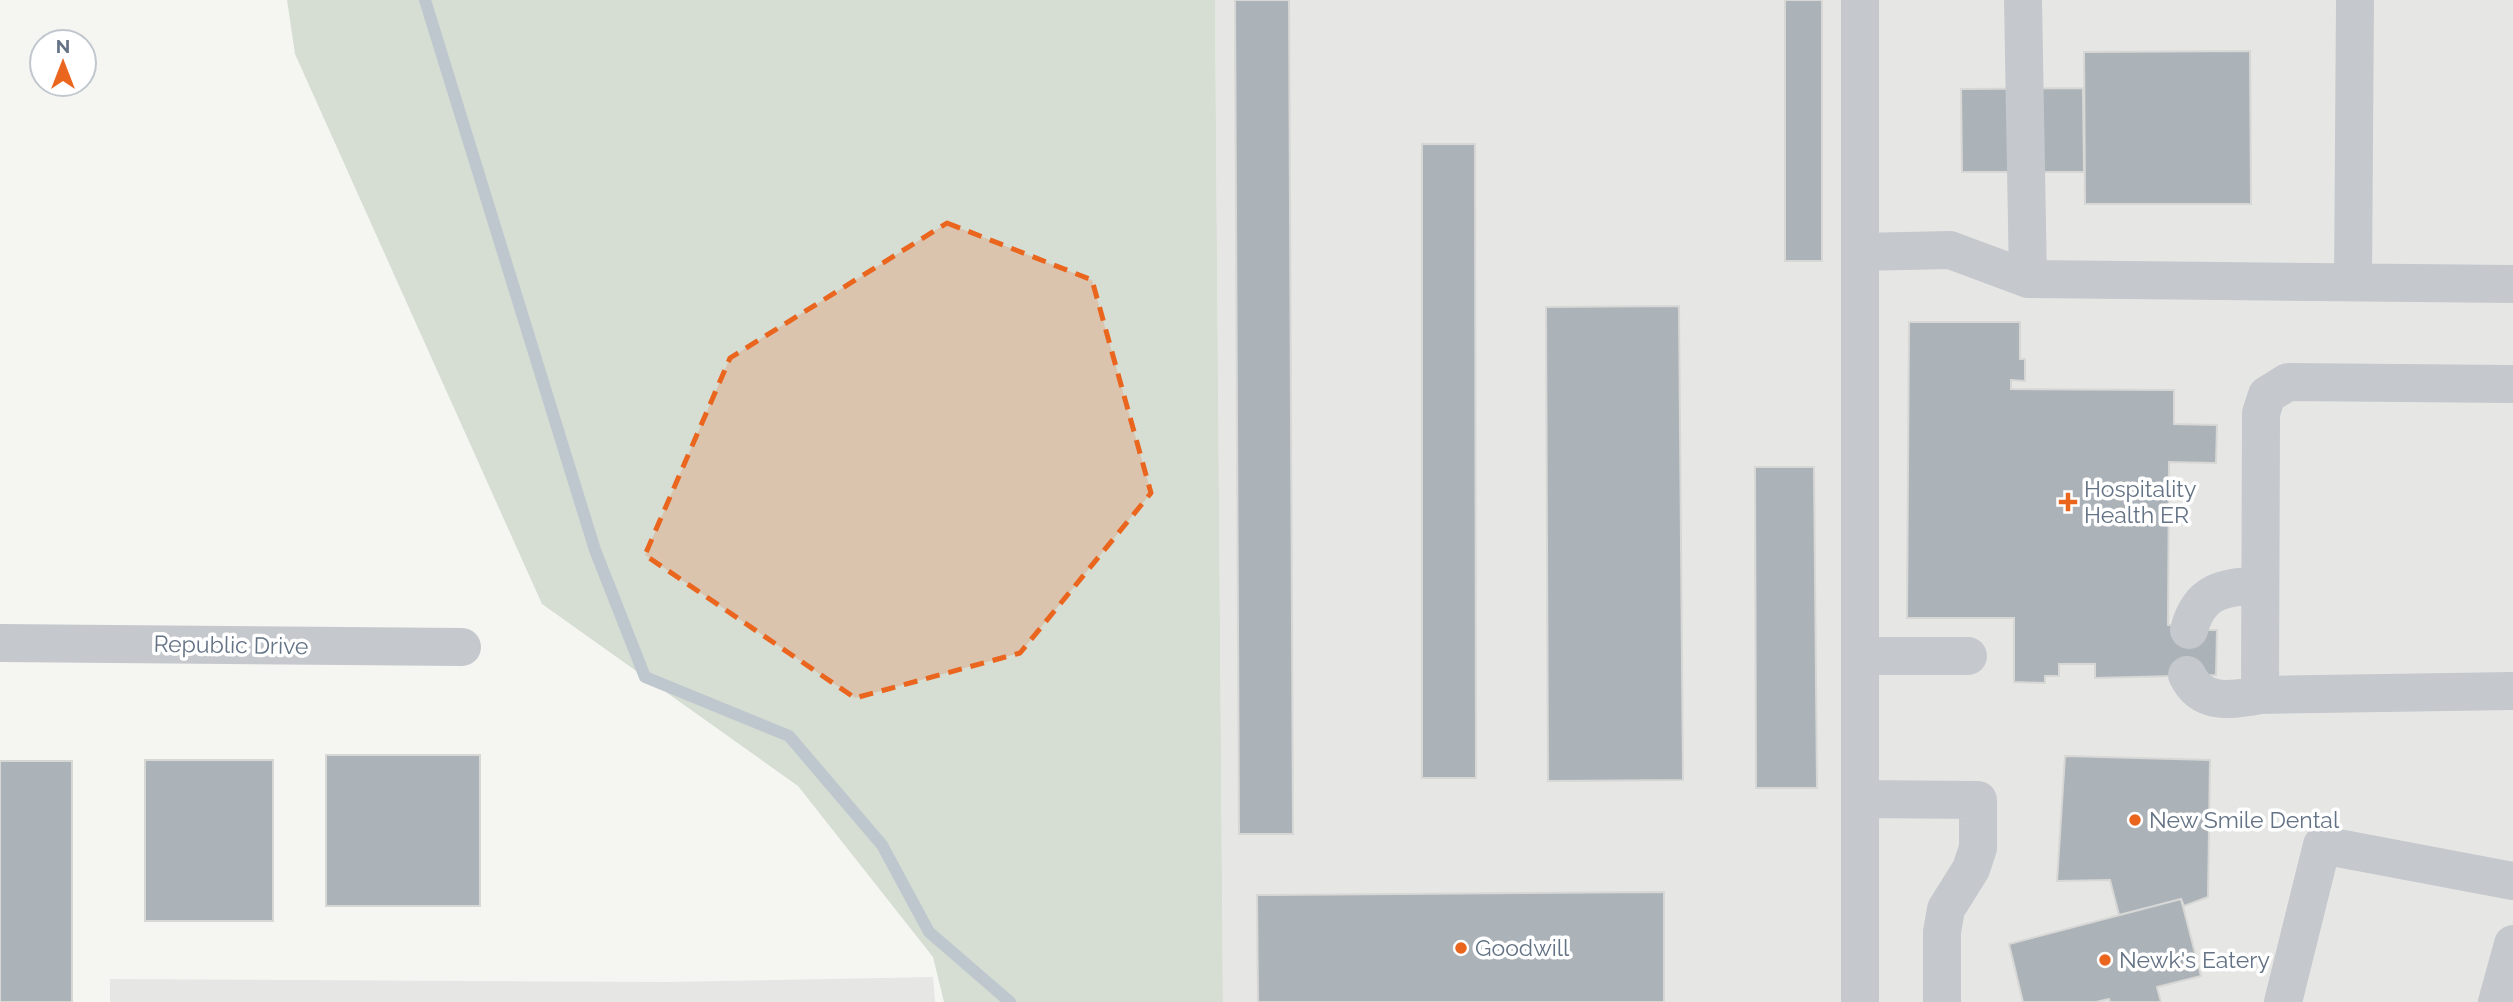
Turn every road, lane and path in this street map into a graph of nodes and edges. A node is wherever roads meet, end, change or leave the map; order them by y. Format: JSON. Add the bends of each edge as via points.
{"nodes":[{"id":1,"x":1860,"y":0,"type":"edge"},
{"id":2,"x":2022,"y":0,"type":"edge"},
{"id":3,"x":2355,"y":0,"type":"edge"},
{"id":4,"x":1860,"y":252,"type":"junction"},
{"id":5,"x":2028,"y":279,"type":"junction"},
{"id":6,"x":2353,"y":282,"type":"junction"},
{"id":7,"x":2513,"y":284,"type":"edge"},
{"id":8,"x":2513,"y":384,"type":"edge"},
{"id":9,"x":2260,"y":585,"type":"junction"},
{"id":10,"x":2189,"y":630,"type":"dead end"},
{"id":11,"x":0,"y":643,"type":"edge"},
{"id":12,"x":463,"y":648,"type":"dead end"},
{"id":13,"x":1860,"y":656,"type":"junction"},
{"id":14,"x":1968,"y":656,"type":"dead end"},
{"id":15,"x":2187,"y":675,"type":"dead end"},
{"id":16,"x":2513,"y":691,"type":"edge"},
{"id":17,"x":2260,"y":695,"type":"junction"},
{"id":18,"x":1860,"y":799,"type":"junction"},
{"id":19,"x":2513,"y":881,"type":"edge"},
{"id":20,"x":2513,"y":944,"type":"edge"},
{"id":21,"x":1860,"y":1002,"type":"edge"},
{"id":22,"x":1942,"y":1002,"type":"edge"},
{"id":23,"x":2283,"y":1002,"type":"edge"},
{"id":24,"x":2497,"y":1002,"type":"edge"}],
"edges":[{"from":1,"to":4,"type":"street"},
{"from":2,"to":5,"type":"street"},
{"from":3,"to":6,"type":"street"},
{"from":4,"to":5,"type":"street","via":[[1950,250]]},
{"from":4,"to":13,"type":"street"},
{"from":5,"to":6,"type":"street"},
{"from":6,"to":7,"type":"street"},
{"from":8,"to":9,"type":"street","via":[[2288,382],[2267,396],[2262,413]]},
{"from":9,"to":10,"type":"street","via":[[2223,588],[2200,603]]},
{"from":9,"to":17,"type":"street"},
{"from":11,"to":12,"type":"street","name":"Republic Drive"},
{"from":13,"to":14,"type":"street"},
{"from":13,"to":18,"type":"street"},
{"from":15,"to":17,"type":"street","via":[[2206,697],[2230,700]]},
{"from":16,"to":17,"type":"street"},
{"from":18,"to":21,"type":"street"},
{"from":18,"to":22,"type":"street","via":[[1978,800],[1978,848],[1971,869],[1946,909]]},
{"from":19,"to":23,"type":"street","via":[[2322,845]]},
{"from":20,"to":24,"type":"street"}]}
